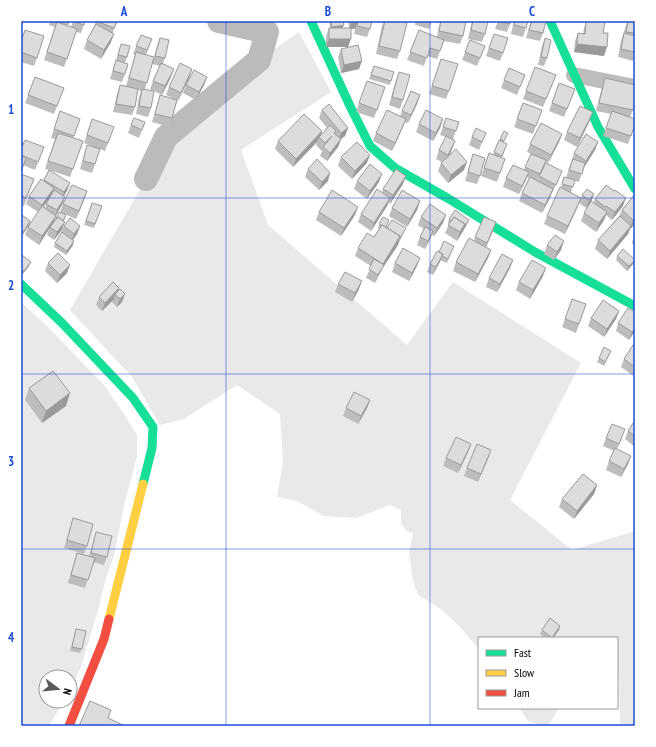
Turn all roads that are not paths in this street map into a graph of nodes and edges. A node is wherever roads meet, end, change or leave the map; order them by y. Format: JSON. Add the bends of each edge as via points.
{"nodes":[{"id":1,"x":310,"y":21,"type":"edge"},
{"id":2,"x":550,"y":21,"type":"edge"},
{"id":3,"x":574,"y":75,"type":"junction"},
{"id":4,"x":635,"y":87,"type":"edge"},
{"id":5,"x":630,"y":173,"type":"edge"},
{"id":6,"x":635,"y":189,"type":"edge"},
{"id":7,"x":21,"y":284,"type":"edge"},
{"id":8,"x":635,"y":306,"type":"edge"},
{"id":9,"x":69,"y":726,"type":"edge"}],
"edges":[{"from":1,"to":8,"type":"street","via":[[370,146],[395,168],[536,252]]},
{"from":2,"to":3,"type":"street"},
{"from":3,"to":4,"type":"street"},
{"from":3,"to":5,"type":"street","via":[[598,127]]},
{"from":5,"to":6,"type":"street"},
{"from":7,"to":9,"type":"street","via":[[133,398],[152,427],[152,448],[104,640]]}]}
